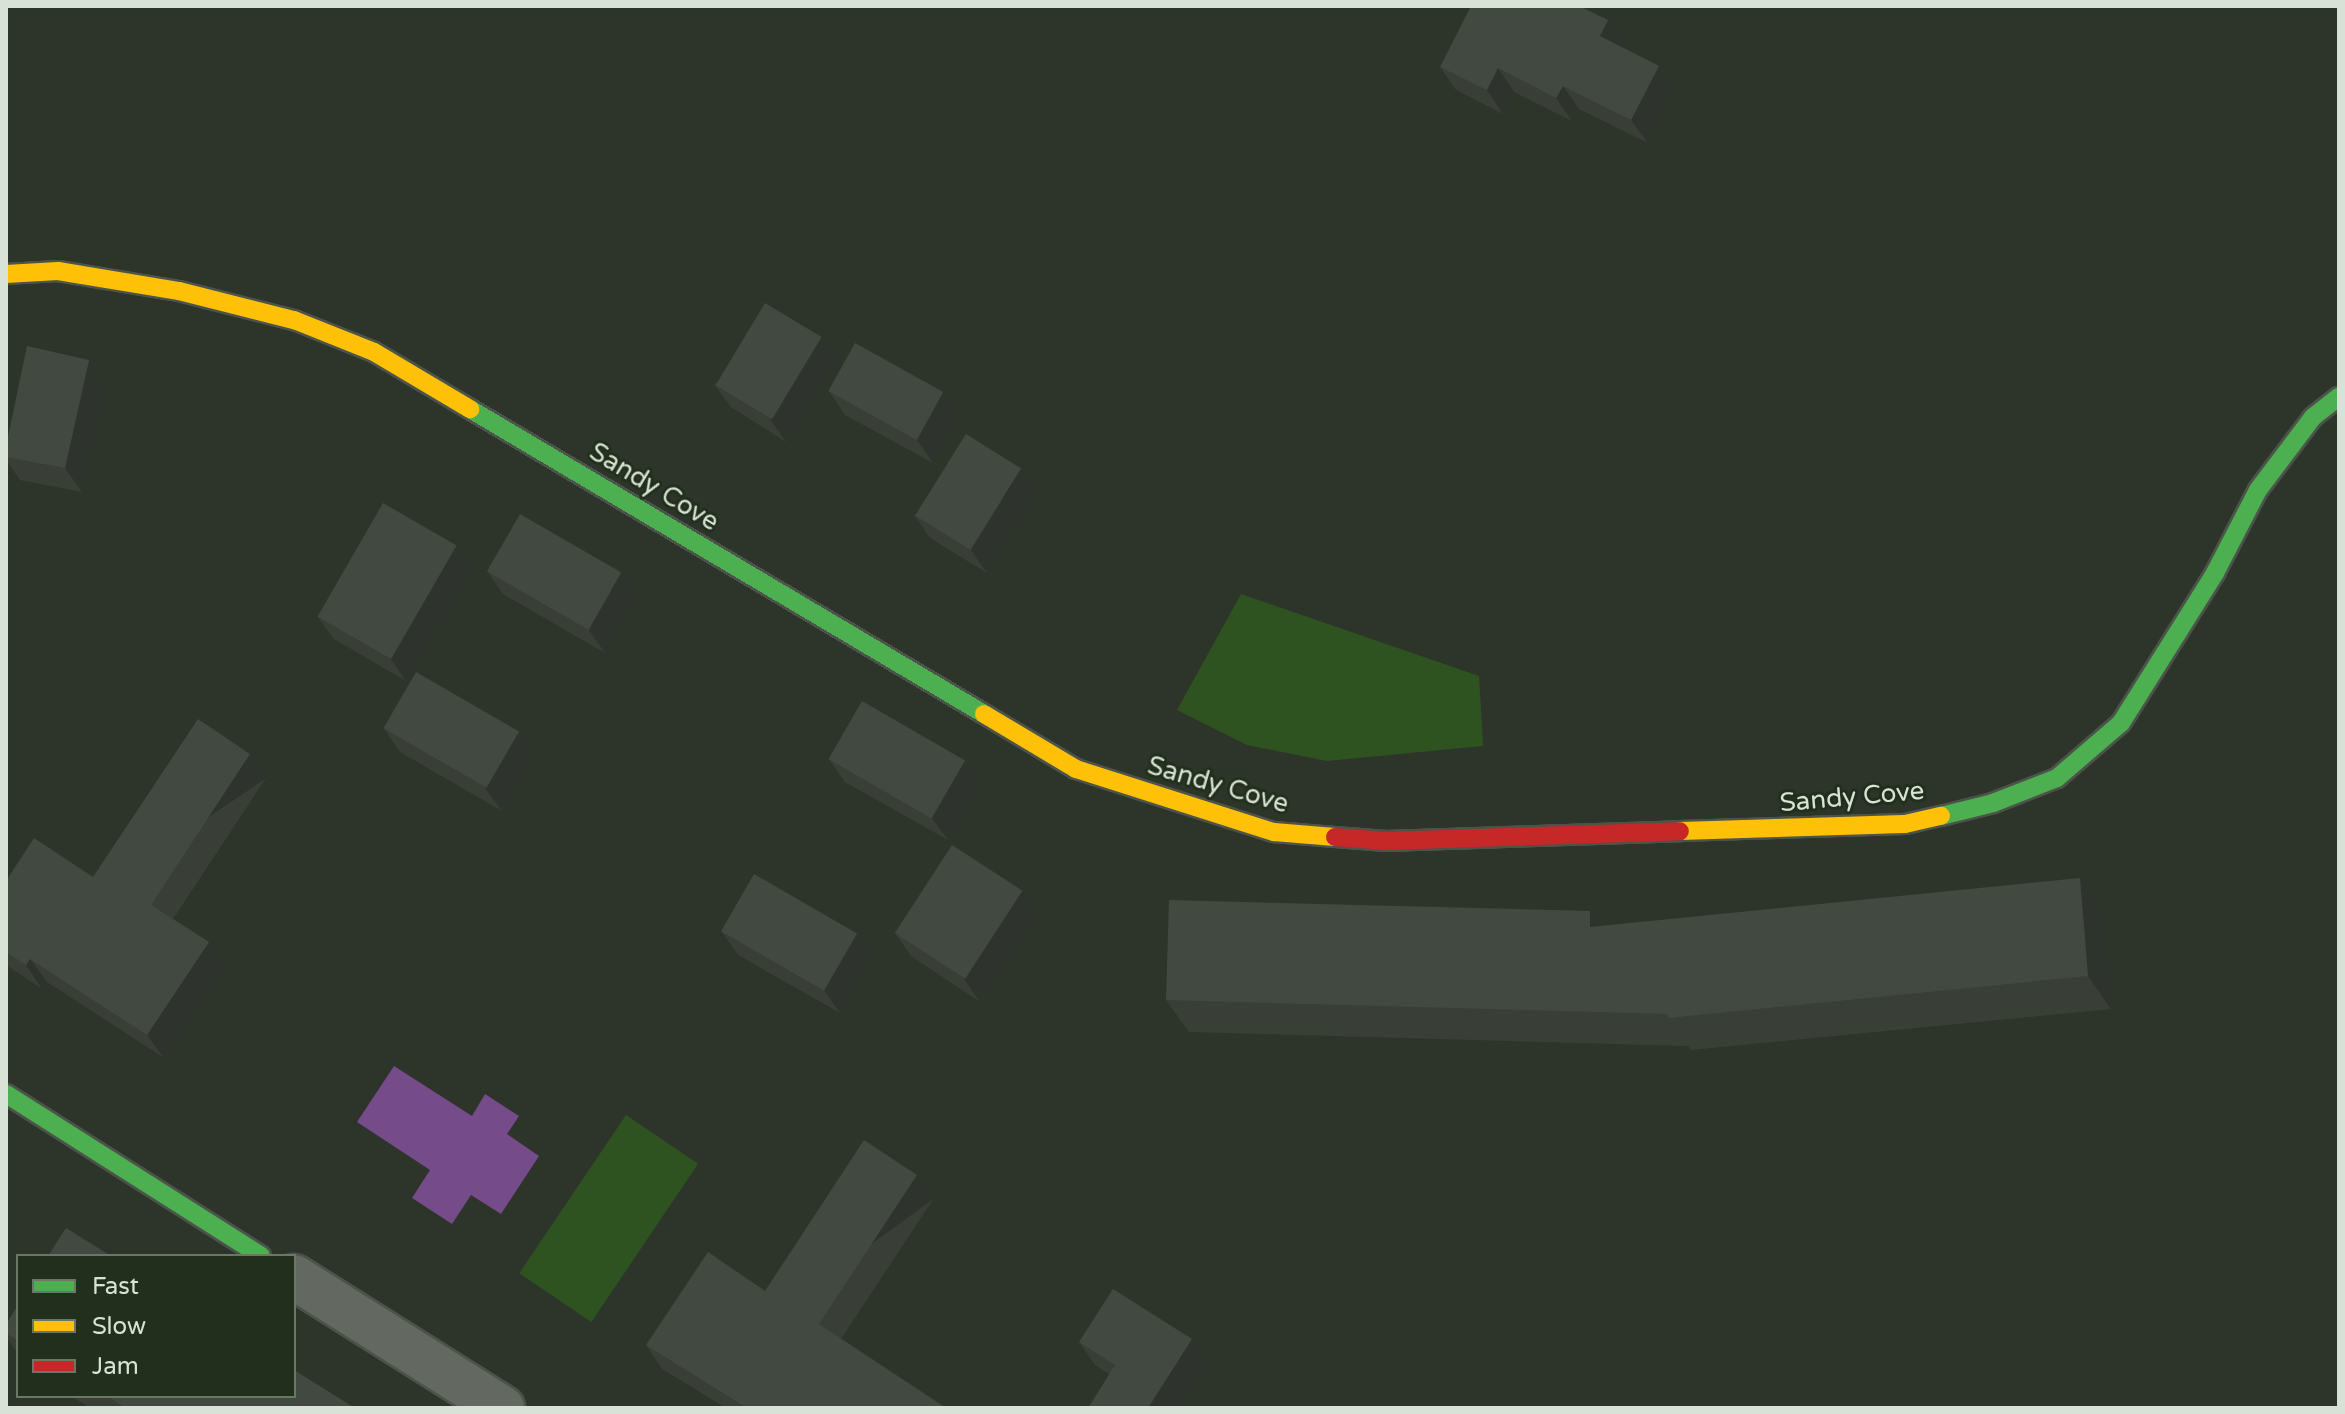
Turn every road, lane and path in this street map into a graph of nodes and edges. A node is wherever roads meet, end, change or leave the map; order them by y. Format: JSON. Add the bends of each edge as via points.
{"nodes":[{"id":1,"x":6,"y":274,"type":"edge"},
{"id":2,"x":2339,"y":397,"type":"edge"},
{"id":3,"x":6,"y":1094,"type":"edge"},
{"id":4,"x":258,"y":1254,"type":"edge"},
{"id":5,"x":296,"y":1278,"type":"edge"},
{"id":6,"x":502,"y":1408,"type":"edge"}],
"edges":[{"from":1,"to":2,"type":"street","name":"Sandy Cove","via":[[58,271],[179,291],[294,320],[374,352],[1076,769],[1274,832],[1386,841],[1905,824],[1993,803],[2057,778],[2121,723],[2215,573],[2258,490],[2313,417]]},
{"from":3,"to":4,"type":"street"},
{"from":5,"to":6,"type":"street"}]}
